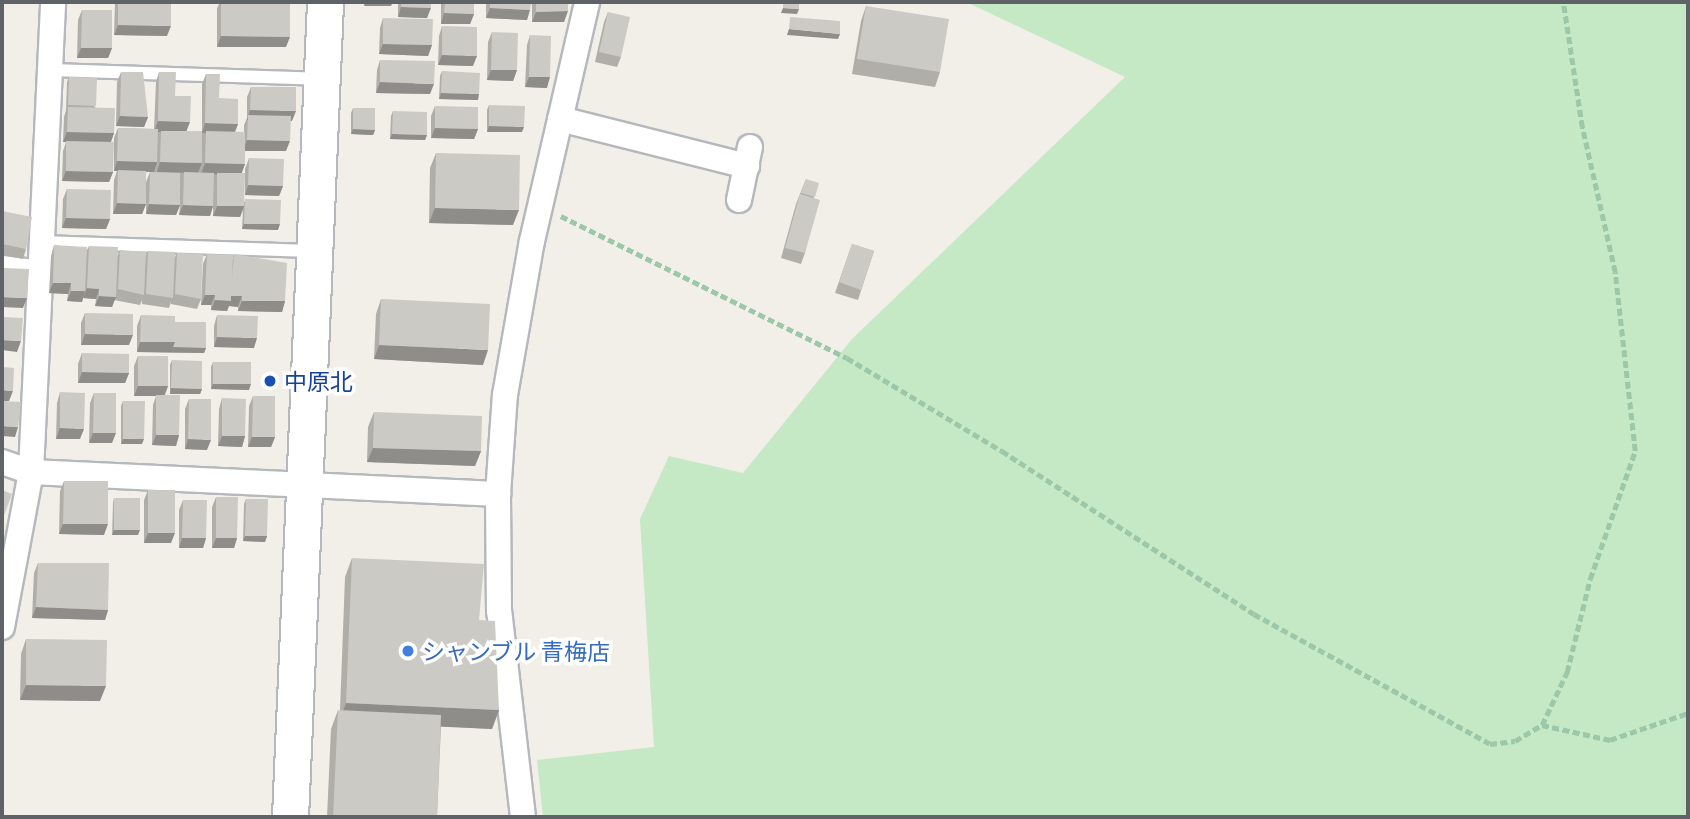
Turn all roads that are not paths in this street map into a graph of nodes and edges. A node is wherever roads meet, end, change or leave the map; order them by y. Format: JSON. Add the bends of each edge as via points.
{"nodes":[{"id":1,"x":53,"y":2,"type":"edge"},
{"id":2,"x":326,"y":2,"type":"edge"},
{"id":3,"x":587,"y":2,"type":"edge"},
{"id":4,"x":50,"y":70,"type":"junction"},
{"id":5,"x":322,"y":79,"type":"junction"},
{"id":6,"x":560,"y":118,"type":"junction"},
{"id":7,"x":739,"y":200,"type":"dead end"},
{"id":8,"x":41,"y":242,"type":"junction"},
{"id":9,"x":315,"y":251,"type":"junction"},
{"id":10,"x":2,"y":262,"type":"edge"},
{"id":11,"x":40,"y":267,"type":"junction"},
{"id":12,"x":2,"y":462,"type":"edge"},
{"id":13,"x":31,"y":472,"type":"junction"},
{"id":14,"x":307,"y":484,"type":"junction"},
{"id":15,"x":498,"y":494,"type":"junction"},
{"id":16,"x":2,"y":627,"type":"edge"},
{"id":17,"x":290,"y":817,"type":"edge"},
{"id":18,"x":523,"y":817,"type":"edge"}],
"edges":[{"from":1,"to":4,"type":"street"},
{"from":2,"to":5,"type":"street"},
{"from":3,"to":6,"type":"street"},
{"from":4,"to":5,"type":"lane"},
{"from":4,"to":8,"type":"street"},
{"from":5,"to":9,"type":"street"},
{"from":6,"to":7,"type":"street","via":[[749,157]]},
{"from":6,"to":15,"type":"street","via":[[532,241],[505,395]]},
{"from":8,"to":9,"type":"lane"},
{"from":8,"to":11,"type":"street"},
{"from":9,"to":14,"type":"street"},
{"from":10,"to":11,"type":"lane"},
{"from":11,"to":13,"type":"street"},
{"from":12,"to":13,"type":"street"},
{"from":13,"to":14,"type":"street"},
{"from":13,"to":16,"type":"street"},
{"from":14,"to":15,"type":"street"},
{"from":14,"to":17,"type":"street"},
{"from":15,"to":18,"type":"street","via":[[499,611]]}]}
